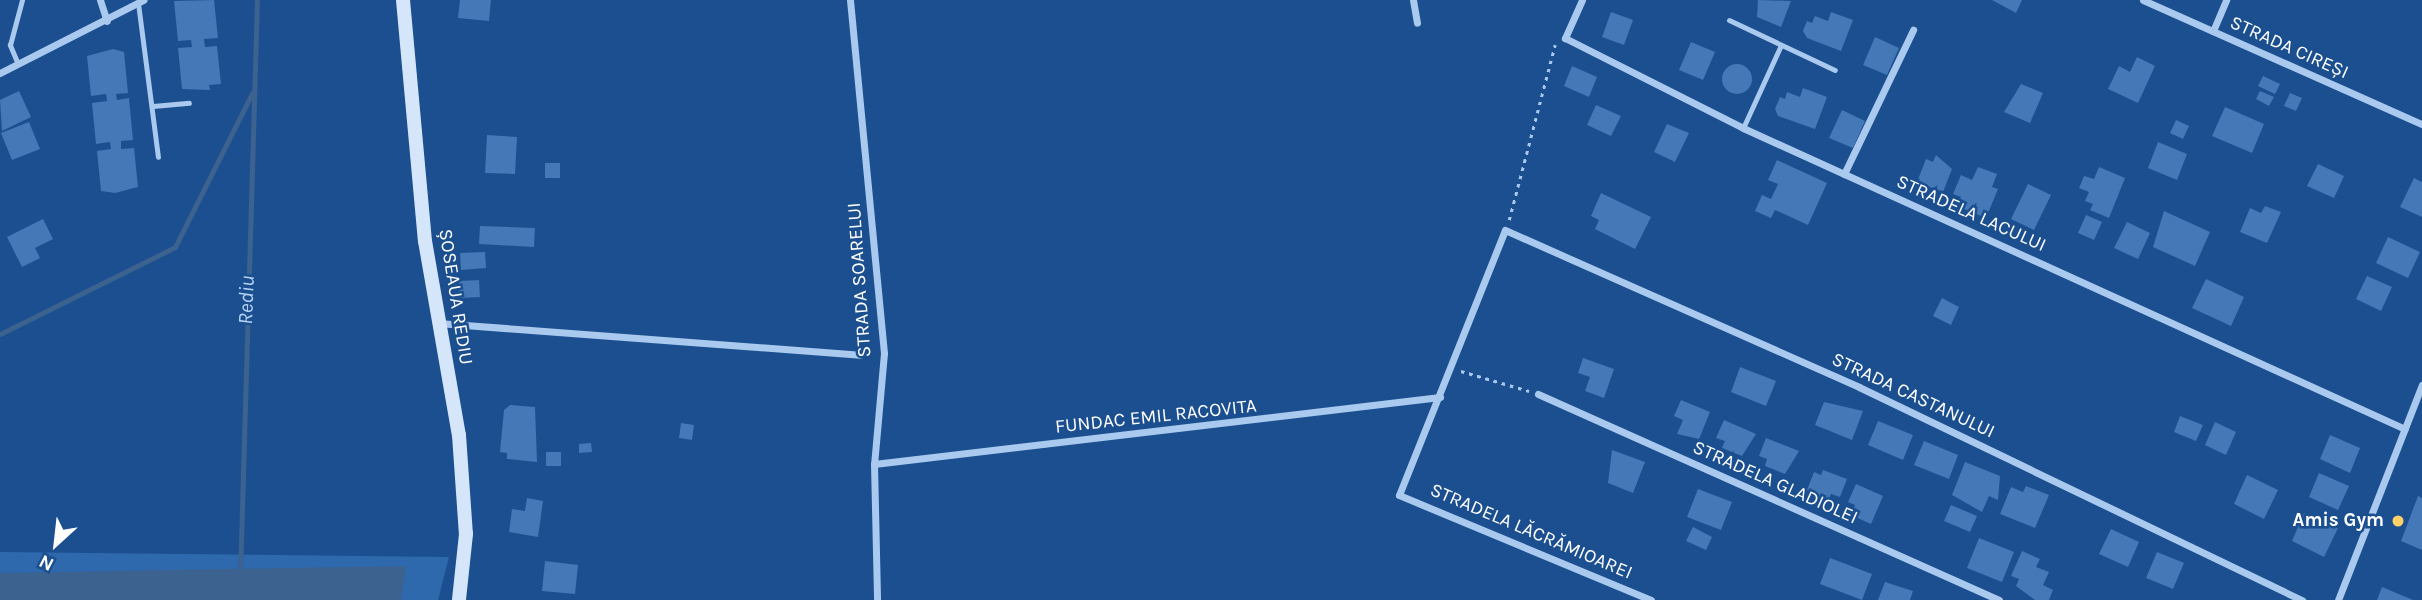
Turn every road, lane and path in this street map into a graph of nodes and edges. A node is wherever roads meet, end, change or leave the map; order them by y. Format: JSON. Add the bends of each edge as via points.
{"nodes":[{"id":1,"x":22,"y":0,"type":"edge"},
{"id":2,"x":100,"y":0,"type":"edge"},
{"id":3,"x":403,"y":0,"type":"edge"},
{"id":4,"x":850,"y":0,"type":"edge"},
{"id":5,"x":1413,"y":0,"type":"edge"},
{"id":6,"x":1582,"y":0,"type":"edge"},
{"id":7,"x":2143,"y":0,"type":"edge"},
{"id":8,"x":2226,"y":0,"type":"edge"},
{"id":9,"x":141,"y":1,"type":"edge"},
{"id":10,"x":1728,"y":20,"type":"dead end"},
{"id":11,"x":107,"y":21,"type":"junction"},
{"id":12,"x":1417,"y":23,"type":"dead end"},
{"id":13,"x":1913,"y":30,"type":"dead end"},
{"id":14,"x":2213,"y":31,"type":"junction"},
{"id":15,"x":1565,"y":38,"type":"junction"},
{"id":16,"x":1781,"y":45,"type":"junction"},
{"id":17,"x":18,"y":64,"type":"junction"},
{"id":18,"x":1835,"y":70,"type":"dead end"},
{"id":19,"x":0,"y":73,"type":"edge"},
{"id":20,"x":189,"y":103,"type":"dead end"},
{"id":21,"x":153,"y":106,"type":"junction"},
{"id":22,"x":2422,"y":124,"type":"edge"},
{"id":23,"x":1743,"y":128,"type":"junction"},
{"id":24,"x":158,"y":157,"type":"dead end"},
{"id":25,"x":1844,"y":174,"type":"junction"},
{"id":26,"x":1505,"y":230,"type":"junction"},
{"id":27,"x":438,"y":323,"type":"junction"},
{"id":28,"x":860,"y":355,"type":"dead end"},
{"id":29,"x":1451,"y":369,"type":"junction"},
{"id":30,"x":2422,"y":385,"type":"edge"},
{"id":31,"x":1538,"y":394,"type":"joint"},
{"id":32,"x":1440,"y":397,"type":"junction"},
{"id":33,"x":2405,"y":429,"type":"junction"},
{"id":34,"x":874,"y":464,"type":"junction"},
{"id":35,"x":459,"y":600,"type":"edge"},
{"id":36,"x":877,"y":600,"type":"edge"},
{"id":37,"x":1651,"y":600,"type":"edge"},
{"id":38,"x":1999,"y":600,"type":"edge"},
{"id":39,"x":2302,"y":600,"type":"edge"},
{"id":40,"x":2338,"y":600,"type":"edge"}],
"edges":[{"from":1,"to":17,"type":"lane","via":[[10,45]]},
{"from":2,"to":11,"type":"street"},
{"from":3,"to":27,"type":"main road","name":"ȘOSEAUA REDIU","via":[[405,60]]},
{"from":4,"to":34,"type":"street","name":"STRADA SOARELUI","via":[[884,353]]},
{"from":5,"to":12,"type":"street"},
{"from":6,"to":15,"type":"street"},
{"from":7,"to":14,"type":"street","name":"STRADA CIREȘI"},
{"from":8,"to":14,"type":"street"},
{"from":9,"to":11,"type":"street"},
{"from":9,"to":21,"type":"lane"},
{"from":10,"to":16,"type":"lane"},
{"from":11,"to":17,"type":"street"},
{"from":13,"to":25,"type":"street"},
{"from":14,"to":22,"type":"street","name":"STRADA CIREȘI"},
{"from":15,"to":23,"type":"street","name":"STRADELA LACULUI"},
{"from":15,"to":26,"type":"path","via":[[1552,47]]},
{"from":16,"to":18,"type":"lane"},
{"from":16,"to":23,"type":"lane"},
{"from":17,"to":19,"type":"street"},
{"from":20,"to":21,"type":"lane"},
{"from":21,"to":24,"type":"lane"},
{"from":23,"to":25,"type":"street","name":"STRADELA LACULUI"},
{"from":25,"to":33,"type":"street","name":"STRADELA LACULUI"},
{"from":26,"to":29,"type":"street","via":[[1477,289]]},
{"from":26,"to":39,"type":"street","name":"STRADA CASTANULUI","via":[[1859,387]]},
{"from":27,"to":28,"type":"street"},
{"from":27,"to":35,"type":"main road","name":"ȘOSEAUA REDIU","via":[[459,435],[465,509]]},
{"from":29,"to":31,"type":"path"},
{"from":29,"to":32,"type":"street"},
{"from":30,"to":33,"type":"street"},
{"from":31,"to":38,"type":"street","name":"STRADELA GLADIOLEI"},
{"from":32,"to":34,"type":"street","name":"FUNDAC EMIL RACOVITA"},
{"from":32,"to":37,"type":"street","name":"STRADELA LĂCRĂMIOAREI","via":[[1399,495]]},
{"from":33,"to":40,"type":"street"},
{"from":34,"to":36,"type":"street","name":"STRADA SOARELUI"}]}
